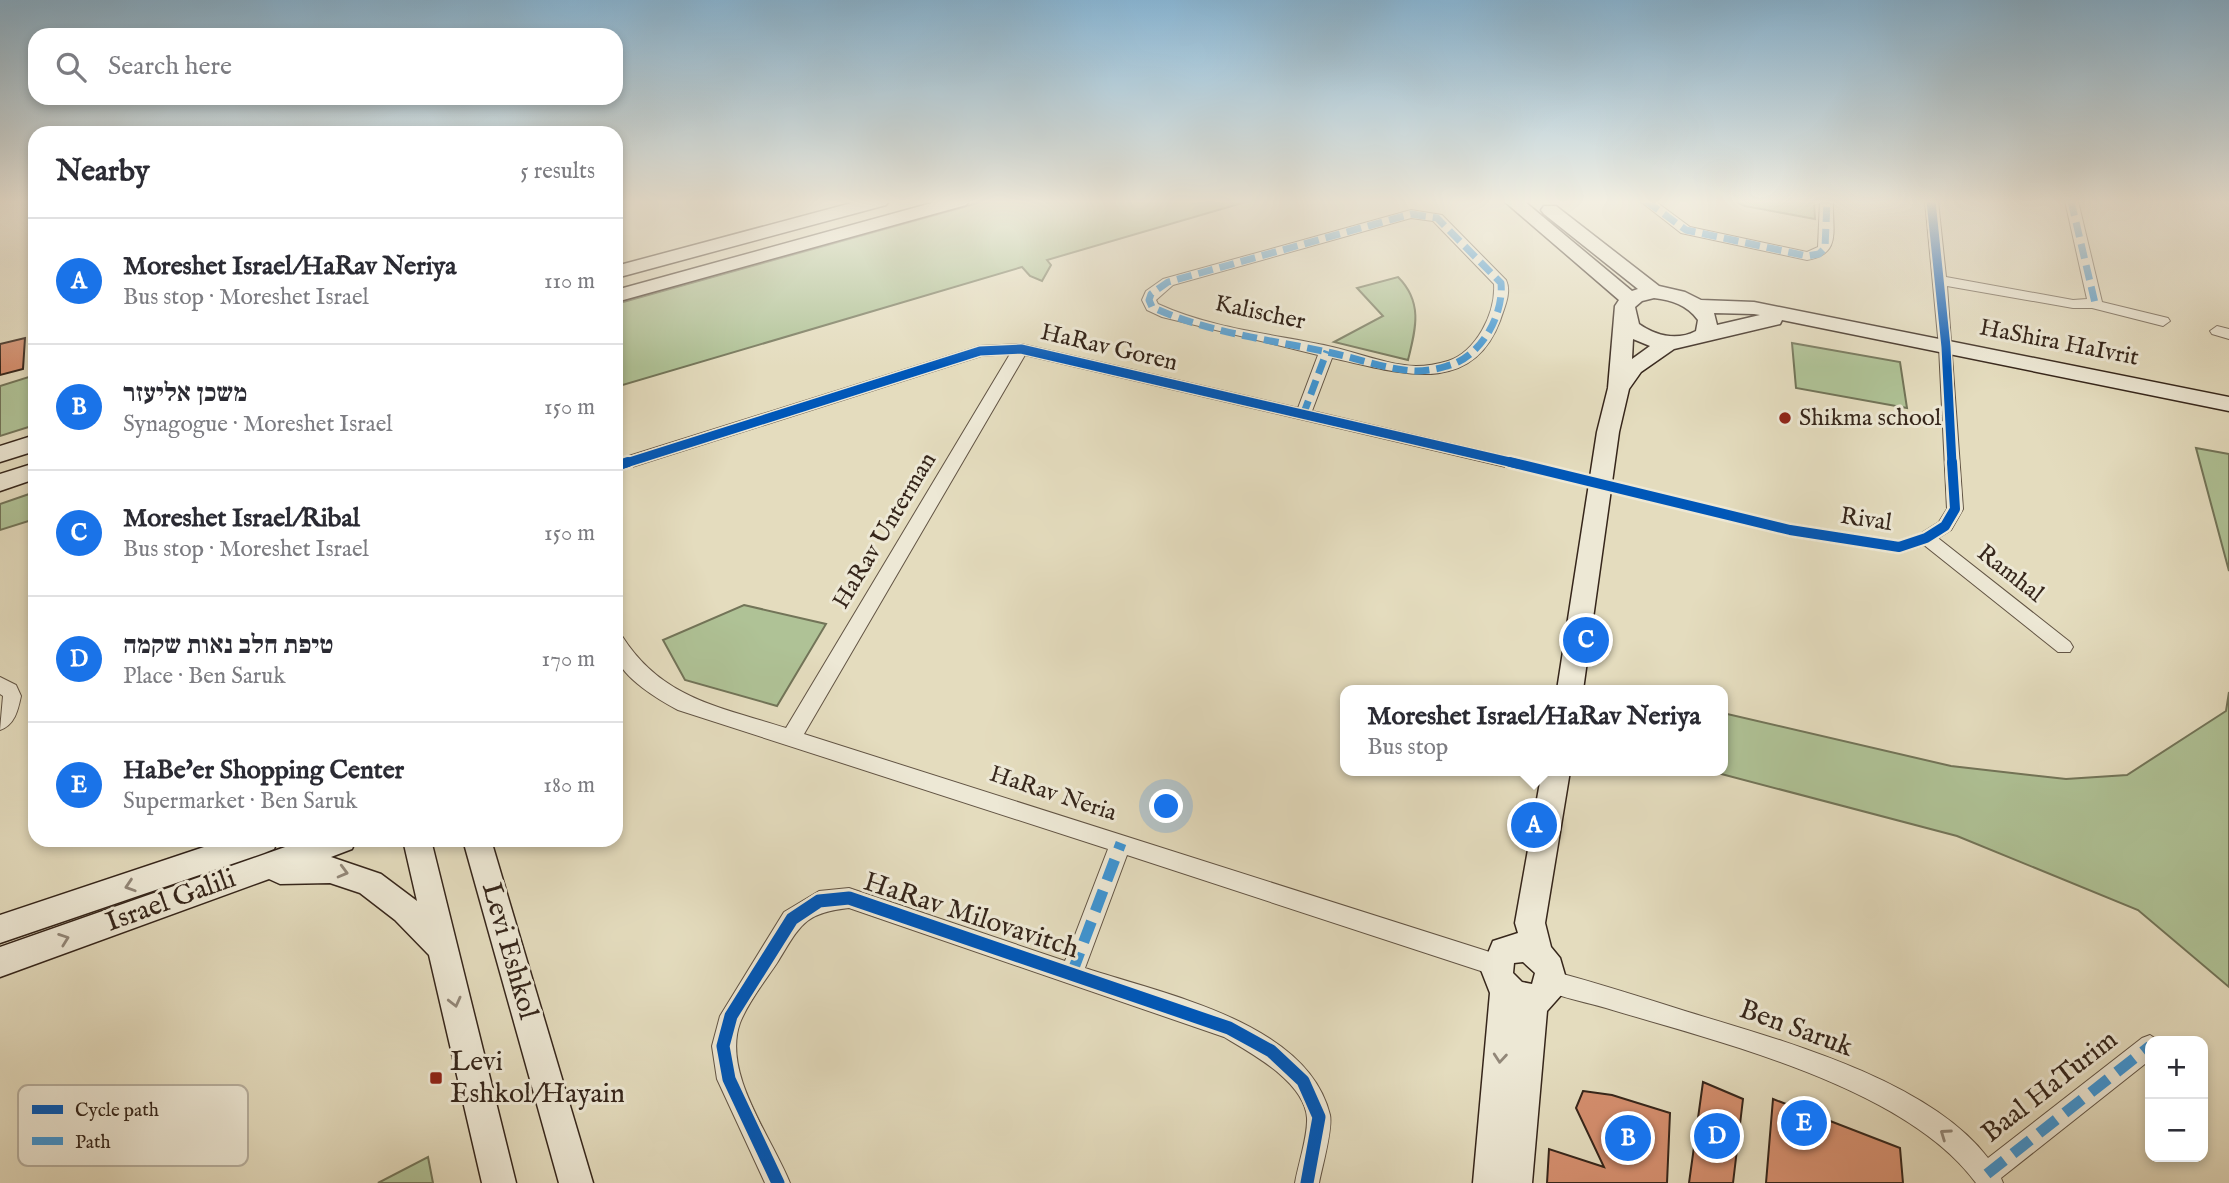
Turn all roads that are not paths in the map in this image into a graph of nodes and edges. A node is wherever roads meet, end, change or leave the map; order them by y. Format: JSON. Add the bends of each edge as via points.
{"nodes":[{"id":1,"x":675,"y":256,"type":"edge"},
{"id":2,"x":760,"y":256,"type":"edge"},
{"id":3,"x":1260,"y":256,"type":"edge"},
{"id":4,"x":1475,"y":256,"type":"edge"},
{"id":5,"x":1581,"y":256,"type":"edge"},
{"id":6,"x":1609,"y":256,"type":"edge"},
{"id":7,"x":1937,"y":256,"type":"edge"},
{"id":8,"x":2084,"y":256,"type":"edge"},
{"id":9,"x":623,"y":270,"type":"edge"},
{"id":10,"x":1939,"y":280,"type":"junction"},
{"id":11,"x":1654,"y":292,"type":"junction"},
{"id":12,"x":623,"y":294,"type":"edge"},
{"id":13,"x":2095,"y":303,"type":"junction"},
{"id":14,"x":1698,"y":306,"type":"junction"},
{"id":15,"x":1627,"y":309,"type":"junction"},
{"id":16,"x":1797,"y":317,"type":"junction"},
{"id":17,"x":2163,"y":321,"type":"dead end"},
{"id":18,"x":1706,"y":334,"type":"junction"},
{"id":19,"x":1668,"y":343,"type":"junction"},
{"id":20,"x":1946,"y":347,"type":"junction"},
{"id":21,"x":1021,"y":349,"type":"junction"},
{"id":22,"x":1327,"y":351,"type":"junction"},
{"id":23,"x":1619,"y":388,"type":"junction"},
{"id":24,"x":2229,"y":404,"type":"edge"},
{"id":25,"x":1303,"y":415,"type":"junction"},
{"id":26,"x":28,"y":445,"type":"edge"},
{"id":27,"x":0,"y":454,"type":"edge"},
{"id":28,"x":623,"y":464,"type":"edge"},
{"id":29,"x":28,"y":473,"type":"edge"},
{"id":30,"x":0,"y":483,"type":"edge"},
{"id":31,"x":1600,"y":483,"type":"junction"},
{"id":32,"x":1926,"y":538,"type":"junction"},
{"id":33,"x":2064,"y":647,"type":"dead end"},
{"id":34,"x":623,"y":653,"type":"edge"},
{"id":35,"x":0,"y":685,"type":"edge"},
{"id":36,"x":1571,"y":685,"type":"edge"},
{"id":37,"x":0,"y":722,"type":"edge"},
{"id":38,"x":790,"y":738,"type":"junction"},
{"id":39,"x":1555,"y":776,"type":"edge"},
{"id":40,"x":1121,"y":843,"type":"junction"},
{"id":41,"x":226,"y":847,"type":"edge"},
{"id":42,"x":244,"y":847,"type":"edge"},
{"id":43,"x":323,"y":847,"type":"edge"},
{"id":44,"x":419,"y":847,"type":"edge"},
{"id":45,"x":479,"y":847,"type":"edge"},
{"id":46,"x":165,"y":874,"type":"junction"},
{"id":47,"x":228,"y":881,"type":"junction"},
{"id":48,"x":8,"y":920,"type":"edge"},
{"id":49,"x":441,"y":946,"type":"junction"},
{"id":50,"x":0,"y":962,"type":"edge"},
{"id":51,"x":1072,"y":973,"type":"junction"},
{"id":52,"x":1523,"y":973,"type":"junction"},
{"id":53,"x":2145,"y":1050,"type":"edge"},
{"id":54,"x":1989,"y":1179,"type":"edge"},
{"id":55,"x":499,"y":1183,"type":"edge"},
{"id":56,"x":576,"y":1183,"type":"edge"},
{"id":57,"x":778,"y":1183,"type":"edge"},
{"id":58,"x":1307,"y":1183,"type":"edge"},
{"id":59,"x":1490,"y":1183,"type":"edge"},
{"id":60,"x":1515,"y":1183,"type":"edge"}],
"edges":[{"from":1,"to":9,"type":"street"},
{"from":2,"to":12,"type":"street"},
{"from":3,"to":22,"type":"street","name":"Kalischer","via":[[1168,282],[1151,294],[1152,307]]},
{"from":4,"to":22,"type":"street","name":"Kalischer","via":[[1501,283],[1502,292],[1488,336],[1464,362],[1415,371]]},
{"from":5,"to":15,"type":"street","via":[[1621,289]]},
{"from":6,"to":11,"type":"street"},
{"from":7,"to":10,"type":"street","name":"Rival"},
{"from":8,"to":13,"type":"street"},
{"from":10,"to":13,"type":"street","via":[[2073,304]]},
{"from":10,"to":20,"type":"street","name":"Rival"},
{"from":11,"to":14,"type":"street","via":[[1677,295]]},
{"from":11,"to":15,"type":"street"},
{"from":13,"to":17,"type":"street"},
{"from":14,"to":16,"type":"street","name":"HaShira HaIvrit","via":[[1742,307]]},
{"from":14,"to":18,"type":"street","via":[[1708,320]]},
{"from":15,"to":19,"type":"street","via":[[1637,331]]},
{"from":15,"to":23,"type":"street"},
{"from":16,"to":18,"type":"street","name":"HaShira HaIvrit","via":[[1767,319]]},
{"from":16,"to":20,"type":"street","name":"HaShira HaIvrit"},
{"from":18,"to":19,"type":"street","via":[[1691,343]]},
{"from":19,"to":23,"type":"street","via":[[1634,367]]},
{"from":20,"to":24,"type":"street","name":"HaShira HaIvrit"},
{"from":20,"to":32,"type":"street","name":"Rival","via":[[1955,509],[1945,526]]},
{"from":21,"to":25,"type":"street","name":"HaRav Goren"},
{"from":21,"to":28,"type":"street","name":"HaRav Goren","via":[[980,351]]},
{"from":21,"to":38,"type":"street","name":"HaRav Unterman"},
{"from":22,"to":25,"type":"street","name":"Kalischer"},
{"from":23,"to":31,"type":"street"},
{"from":25,"to":31,"type":"street","name":"HaRav Goren"},
{"from":26,"to":27,"type":"street"},
{"from":29,"to":30,"type":"street"},
{"from":31,"to":32,"type":"street","name":"Rival","via":[[1790,530],[1899,547]]},
{"from":31,"to":36,"type":"street"},
{"from":32,"to":33,"type":"street","name":"Ramhal"},
{"from":34,"to":38,"type":"street","name":"HaRav Neria","via":[[650,686],[685,705]]},
{"from":35,"to":37,"type":"street","via":[[9,690],[12,704]]},
{"from":38,"to":40,"type":"street","name":"HaRav Neria"},
{"from":39,"to":52,"type":"street"},
{"from":40,"to":51,"type":"street","name":"HaRav Milovavitch"},
{"from":40,"to":52,"type":"street","name":"HaRav Neria"},
{"from":41,"to":46,"type":"street"},
{"from":42,"to":46,"type":"street","name":"Israel Galili"},
{"from":43,"to":47,"type":"street","name":"Israel Galili"},
{"from":44,"to":49,"type":"street"},
{"from":45,"to":56,"type":"street","name":"Levi Eshkol"},
{"from":46,"to":48,"type":"street","name":"Israel Galili","one_way":true},
{"from":47,"to":49,"type":"street","one_way":true,"via":[[289,870],[327,868],[348,873],[374,882]]},
{"from":50,"to":47,"type":"street","name":"Israel Galili","one_way":true},
{"from":49,"to":55,"type":"street","one_way":true},
{"from":51,"to":57,"type":"street","name":"HaRav Milovavitch","via":[[849,898],[819,901],[792,919],[731,1016],[723,1046],[729,1079]]},
{"from":51,"to":58,"type":"street","name":"HaRav Milovavitch","via":[[1229,1028],[1271,1051],[1303,1081],[1319,1117]]},
{"from":54,"to":52,"type":"street","name":"Ben Saruk","one_way":true,"via":[[1954,1139],[1879,1092],[1765,1047]]},
{"from":52,"to":59,"type":"street","one_way":true},
{"from":52,"to":60,"type":"street"},
{"from":53,"to":54,"type":"street","name":"Baal HaTurim"}]}
